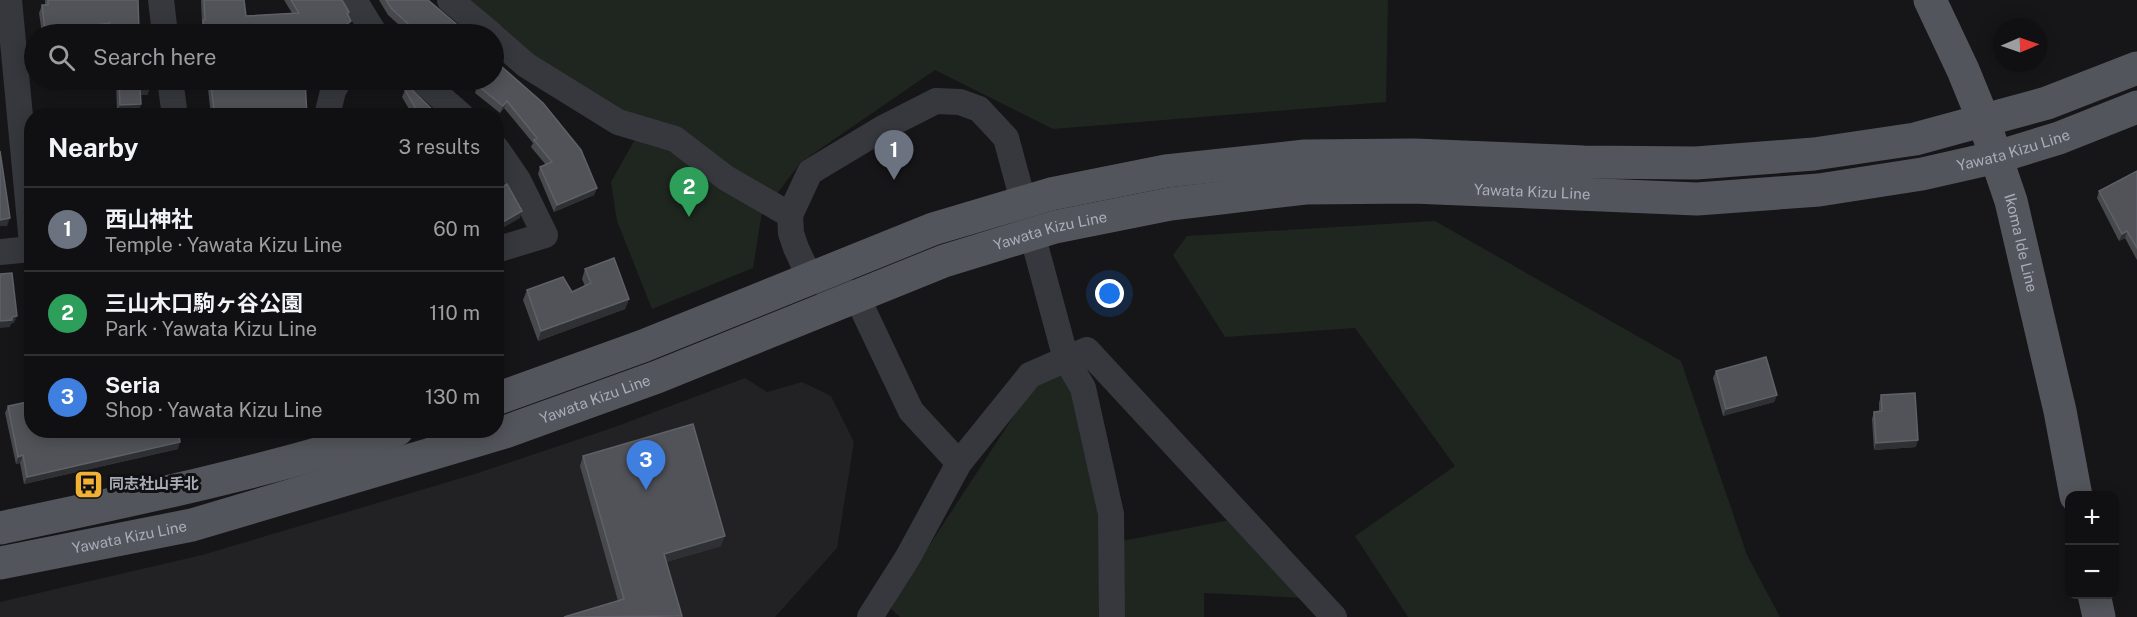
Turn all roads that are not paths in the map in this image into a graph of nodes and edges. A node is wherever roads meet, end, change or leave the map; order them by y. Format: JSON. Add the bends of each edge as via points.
{"nodes":[{"id":1,"x":9,"y":0,"type":"edge"},
{"id":2,"x":161,"y":0,"type":"edge"},
{"id":3,"x":354,"y":0,"type":"edge"},
{"id":4,"x":450,"y":0,"type":"edge"},
{"id":5,"x":1930,"y":0,"type":"edge"},
{"id":6,"x":164,"y":24,"type":"edge"},
{"id":7,"x":369,"y":24,"type":"edge"},
{"id":8,"x":478,"y":24,"type":"edge"},
{"id":9,"x":504,"y":46,"type":"edge"},
{"id":10,"x":2137,"y":68,"type":"edge"},
{"id":11,"x":171,"y":90,"type":"edge"},
{"id":12,"x":334,"y":90,"type":"edge"},
{"id":13,"x":432,"y":90,"type":"edge"},
{"id":14,"x":2137,"y":107,"type":"edge"},
{"id":15,"x":174,"y":108,"type":"edge"},
{"id":16,"x":329,"y":108,"type":"edge"},
{"id":17,"x":453,"y":108,"type":"edge"},
{"id":18,"x":1983,"y":119,"type":"junction"},
{"id":19,"x":1997,"y":157,"type":"junction"},
{"id":20,"x":24,"y":158,"type":"edge"},
{"id":21,"x":504,"y":160,"type":"edge"},
{"id":22,"x":790,"y":215,"type":"junction"},
{"id":23,"x":504,"y":248,"type":"edge"},
{"id":24,"x":24,"y":250,"type":"edge"},
{"id":25,"x":0,"y":252,"type":"edge"},
{"id":26,"x":810,"y":278,"type":"junction"},
{"id":27,"x":856,"y":295,"type":"junction"},
{"id":28,"x":1066,"y":359,"type":"junction"},
{"id":29,"x":504,"y":396,"type":"edge"},
{"id":30,"x":504,"y":432,"type":"edge"},
{"id":31,"x":373,"y":438,"type":"edge"},
{"id":32,"x":485,"y":438,"type":"edge"},
{"id":33,"x":959,"y":463,"type":"junction"},
{"id":34,"x":2075,"y":491,"type":"edge"},
{"id":35,"x":0,"y":528,"type":"edge"},
{"id":36,"x":0,"y":563,"type":"edge"},
{"id":37,"x":2095,"y":599,"type":"edge"},
{"id":38,"x":870,"y":617,"type":"edge"},
{"id":39,"x":1112,"y":617,"type":"edge"},
{"id":40,"x":1334,"y":617,"type":"edge"},
{"id":41,"x":2098,"y":617,"type":"edge"}],
"edges":[{"from":1,"to":20,"type":"street"},
{"from":2,"to":6,"type":"street"},
{"from":3,"to":7,"type":"street"},
{"from":4,"to":8,"type":"street"},
{"from":5,"to":18,"type":"main road","name":"Ikoma Ide Line"},
{"from":9,"to":22,"type":"street","via":[[526,65],[618,122],[675,139],[726,178]]},
{"from":10,"to":18,"type":"main road","via":[[2047,103]]},
{"from":11,"to":15,"type":"street"},
{"from":12,"to":16,"type":"street"},
{"from":13,"to":17,"type":"street"},
{"from":14,"to":19,"type":"main road","name":"Yawata Kizu Line"},
{"from":18,"to":19,"type":"main road","name":"Ikoma Ide Line"},
{"from":18,"to":26,"type":"main road","via":[[1915,138],[1814,154],[1696,163],[1305,156],[1166,171],[1051,194],[944,226]]},
{"from":19,"to":27,"type":"main road","name":"Yawata Kizu Line","via":[[1820,190],[1696,199],[1413,187],[1305,188],[1170,204],[1055,227],[944,261]]},
{"from":19,"to":34,"type":"main road","name":"Ikoma Ide Line","via":[[2011,201]]},
{"from":21,"to":23,"type":"street","via":[[545,235]]},
{"from":22,"to":26,"type":"street","via":[[791,233]]},
{"from":22,"to":28,"type":"street","via":[[810,172],[885,127],[936,101],[960,102],[980,109],[1006,138]]},
{"from":24,"to":25,"type":"street"},
{"from":26,"to":27,"type":"street"},
{"from":26,"to":29,"type":"main road","via":[[643,346]]},
{"from":27,"to":30,"type":"main road","name":"Yawata Kizu Line","via":[[657,377]]},
{"from":27,"to":33,"type":"street","via":[[911,411]]},
{"from":28,"to":33,"type":"street","via":[[1030,375]]},
{"from":28,"to":39,"type":"street","via":[[1083,388],[1111,514]]},
{"from":28,"to":40,"type":"street","via":[[1087,350]]},
{"from":31,"to":35,"type":"main road","via":[[182,489]]},
{"from":32,"to":36,"type":"main road","name":"Yawata Kizu Line","via":[[192,525]]},
{"from":33,"to":38,"type":"street"},
{"from":37,"to":41,"type":"main road"}]}
